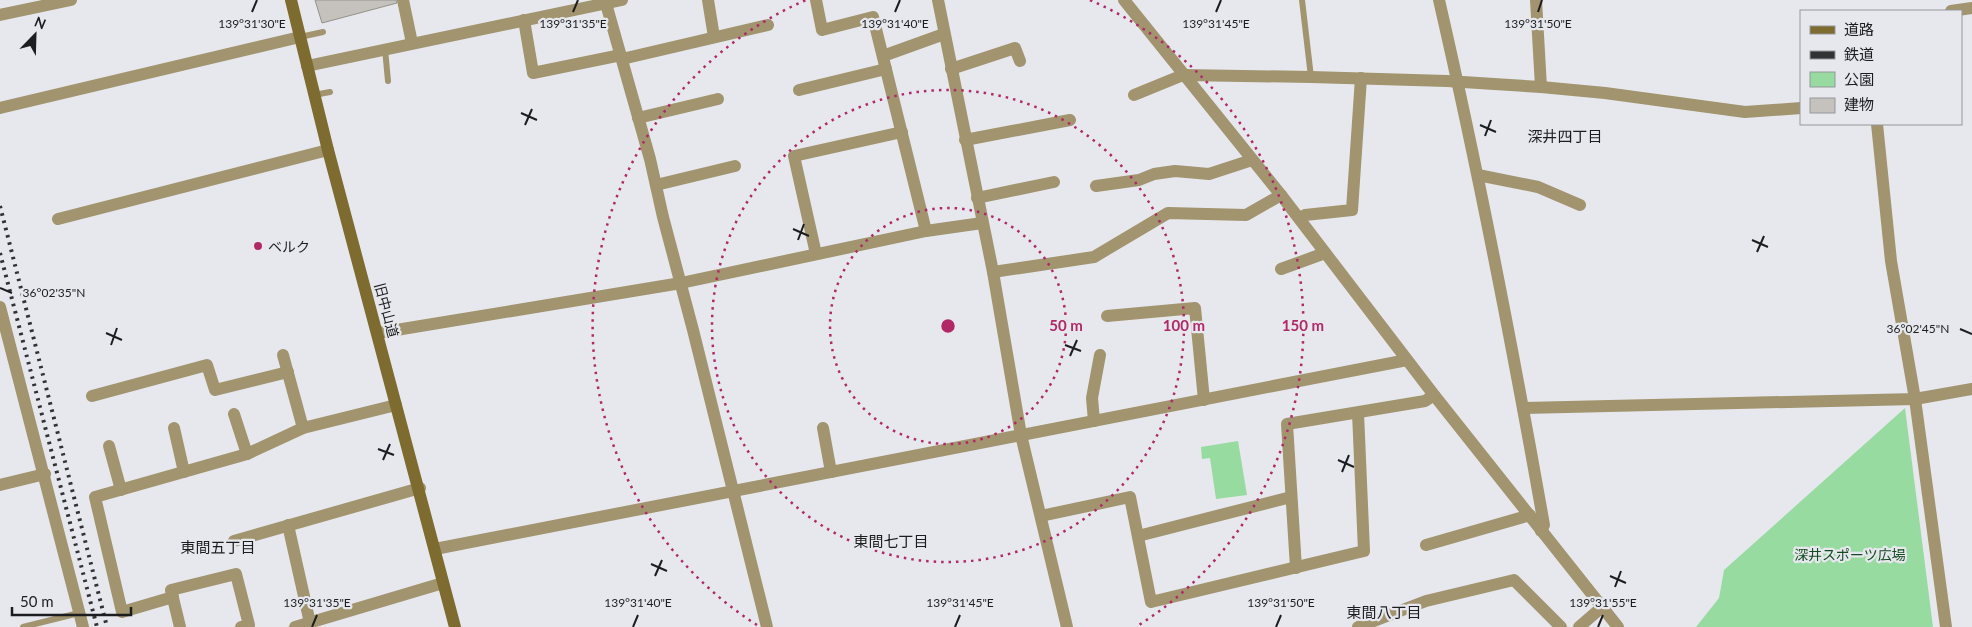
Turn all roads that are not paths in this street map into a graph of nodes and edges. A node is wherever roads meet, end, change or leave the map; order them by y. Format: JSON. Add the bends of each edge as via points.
{"nodes":[{"id":1,"x":71,"y":0,"type":"edge"},
{"id":2,"x":291,"y":0,"type":"edge"},
{"id":3,"x":403,"y":0,"type":"edge"},
{"id":4,"x":622,"y":0,"type":"edge"},
{"id":5,"x":708,"y":0,"type":"edge"},
{"id":6,"x":816,"y":0,"type":"edge"},
{"id":7,"x":938,"y":0,"type":"edge"},
{"id":8,"x":1124,"y":0,"type":"edge"},
{"id":9,"x":1302,"y":0,"type":"edge"},
{"id":10,"x":1439,"y":0,"type":"edge"},
{"id":11,"x":1536,"y":0,"type":"edge"},
{"id":12,"x":606,"y":2,"type":"edge"},
{"id":13,"x":1972,"y":8,"type":"edge"},
{"id":14,"x":1958,"y":10,"type":"edge"},
{"id":15,"x":0,"y":15,"type":"edge"},
{"id":16,"x":524,"y":20,"type":"junction"},
{"id":17,"x":768,"y":25,"type":"dead end"},
{"id":18,"x":324,"y":32,"type":"dead end"},
{"id":19,"x":944,"y":34,"type":"junction"},
{"id":20,"x":300,"y":37,"type":"junction"},
{"id":21,"x":714,"y":38,"type":"junction"},
{"id":22,"x":412,"y":44,"type":"junction"},
{"id":23,"x":385,"y":49,"type":"junction"},
{"id":24,"x":883,"y":56,"type":"junction"},
{"id":25,"x":621,"y":57,"type":"junction"},
{"id":26,"x":1020,"y":61,"type":"dead end"},
{"id":27,"x":307,"y":66,"type":"junction"},
{"id":28,"x":951,"y":68,"type":"junction"},
{"id":29,"x":886,"y":69,"type":"junction"},
{"id":30,"x":1183,"y":75,"type":"junction"},
{"id":31,"x":1311,"y":77,"type":"junction"},
{"id":32,"x":1361,"y":78,"type":"junction"},
{"id":33,"x":388,"y":81,"type":"dead end"},
{"id":34,"x":1458,"y":82,"type":"junction"},
{"id":35,"x":1541,"y":87,"type":"junction"},
{"id":36,"x":799,"y":90,"type":"dead end"},
{"id":37,"x":330,"y":92,"type":"dead end"},
{"id":38,"x":314,"y":95,"type":"junction"},
{"id":39,"x":1134,"y":95,"type":"dead end"},
{"id":40,"x":718,"y":99,"type":"dead end"},
{"id":41,"x":0,"y":108,"type":"edge"},
{"id":42,"x":1800,"y":108,"type":"edge"},
{"id":43,"x":638,"y":118,"type":"junction"},
{"id":44,"x":1070,"y":120,"type":"dead end"},
{"id":45,"x":1878,"y":125,"type":"edge"},
{"id":46,"x":902,"y":132,"type":"junction"},
{"id":47,"x":965,"y":140,"type":"junction"},
{"id":48,"x":328,"y":150,"type":"junction"},
{"id":49,"x":1252,"y":160,"type":"junction"},
{"id":50,"x":735,"y":166,"type":"dead end"},
{"id":51,"x":1478,"y":175,"type":"junction"},
{"id":52,"x":1054,"y":182,"type":"dead end"},
{"id":53,"x":656,"y":185,"type":"junction"},
{"id":54,"x":1096,"y":186,"type":"dead end"},
{"id":55,"x":1282,"y":195,"type":"junction"},
{"id":56,"x":977,"y":198,"type":"junction"},
{"id":57,"x":1580,"y":205,"type":"dead end"},
{"id":58,"x":1299,"y":218,"type":"junction"},
{"id":59,"x":58,"y":220,"type":"dead end"},
{"id":60,"x":982,"y":223,"type":"junction"},
{"id":61,"x":926,"y":231,"type":"junction"},
{"id":62,"x":1325,"y":253,"type":"junction"},
{"id":63,"x":816,"y":254,"type":"junction"},
{"id":64,"x":1281,"y":269,"type":"dead end"},
{"id":65,"x":993,"y":272,"type":"junction"},
{"id":66,"x":681,"y":283,"type":"junction"},
{"id":67,"x":0,"y":307,"type":"edge"},
{"id":68,"x":1106,"y":316,"type":"dead end"},
{"id":69,"x":378,"y":334,"type":"junction"},
{"id":70,"x":283,"y":355,"type":"dead end"},
{"id":71,"x":1100,"y":355,"type":"dead end"},
{"id":72,"x":1407,"y":360,"type":"junction"},
{"id":73,"x":288,"y":372,"type":"junction"},
{"id":74,"x":1972,"y":389,"type":"edge"},
{"id":75,"x":1434,"y":395,"type":"junction"},
{"id":76,"x":92,"y":396,"type":"dead end"},
{"id":77,"x":1915,"y":399,"type":"junction"},
{"id":78,"x":1204,"y":400,"type":"junction"},
{"id":79,"x":396,"y":405,"type":"junction"},
{"id":80,"x":1523,"y":408,"type":"junction"},
{"id":81,"x":1358,"y":412,"type":"junction"},
{"id":82,"x":234,"y":414,"type":"dead end"},
{"id":83,"x":1094,"y":421,"type":"junction"},
{"id":84,"x":174,"y":428,"type":"dead end"},
{"id":85,"x":303,"y":428,"type":"junction"},
{"id":86,"x":823,"y":428,"type":"dead end"},
{"id":87,"x":1021,"y":436,"type":"junction"},
{"id":88,"x":110,"y":446,"type":"dead end"},
{"id":89,"x":247,"y":454,"type":"junction"},
{"id":90,"x":184,"y":472,"type":"junction"},
{"id":91,"x":831,"y":472,"type":"junction"},
{"id":92,"x":45,"y":474,"type":"junction"},
{"id":93,"x":0,"y":485,"type":"edge"},
{"id":94,"x":420,"y":488,"type":"junction"},
{"id":95,"x":121,"y":490,"type":"junction"},
{"id":96,"x":734,"y":491,"type":"junction"},
{"id":97,"x":1292,"y":496,"type":"junction"},
{"id":98,"x":1530,"y":515,"type":"junction"},
{"id":99,"x":1041,"y":516,"type":"junction"},
{"id":100,"x":288,"y":525,"type":"junction"},
{"id":101,"x":1541,"y":531,"type":"junction"},
{"id":102,"x":1138,"y":536,"type":"junction"},
{"id":103,"x":234,"y":541,"type":"dead end"},
{"id":104,"x":1426,"y":544,"type":"dead end"},
{"id":105,"x":435,"y":549,"type":"junction"},
{"id":106,"x":1296,"y":568,"type":"junction"},
{"id":107,"x":444,"y":583,"type":"junction"},
{"id":108,"x":173,"y":597,"type":"junction"},
{"id":109,"x":1602,"y":608,"type":"junction"},
{"id":110,"x":79,"y":613,"type":"junction"},
{"id":111,"x":310,"y":622,"type":"junction"},
{"id":112,"x":247,"y":626,"type":"edge"},
{"id":113,"x":23,"y":627,"type":"edge"},
{"id":114,"x":83,"y":627,"type":"edge"},
{"id":115,"x":180,"y":627,"type":"edge"},
{"id":116,"x":295,"y":627,"type":"edge"},
{"id":117,"x":455,"y":627,"type":"edge"},
{"id":118,"x":767,"y":627,"type":"edge"},
{"id":119,"x":1068,"y":627,"type":"edge"},
{"id":120,"x":1358,"y":627,"type":"edge"},
{"id":121,"x":1561,"y":627,"type":"edge"},
{"id":122,"x":1579,"y":627,"type":"edge"},
{"id":123,"x":1618,"y":627,"type":"edge"},
{"id":124,"x":1946,"y":627,"type":"edge"}],
"edges":[{"from":1,"to":15,"type":"street"},
{"from":2,"to":20,"type":"main road","name":"旧中山道"},
{"from":3,"to":22,"type":"street"},
{"from":4,"to":12,"type":"street"},
{"from":5,"to":21,"type":"street"},
{"from":6,"to":24,"type":"street","via":[[822,30],[873,17]]},
{"from":7,"to":19,"type":"street"},
{"from":8,"to":30,"type":"street"},
{"from":9,"to":31,"type":"lane"},
{"from":10,"to":34,"type":"street"},
{"from":11,"to":35,"type":"street"},
{"from":12,"to":16,"type":"street"},
{"from":12,"to":25,"type":"street"},
{"from":13,"to":14,"type":"street"},
{"from":16,"to":22,"type":"street"},
{"from":16,"to":25,"type":"street","via":[[534,73]]},
{"from":17,"to":21,"type":"street"},
{"from":18,"to":20,"type":"lane"},
{"from":19,"to":24,"type":"street"},
{"from":19,"to":28,"type":"street"},
{"from":20,"to":27,"type":"main road","name":"旧中山道"},
{"from":20,"to":41,"type":"street"},
{"from":21,"to":25,"type":"street"},
{"from":22,"to":23,"type":"street"},
{"from":23,"to":27,"type":"street"},
{"from":23,"to":33,"type":"lane"},
{"from":24,"to":29,"type":"street"},
{"from":25,"to":43,"type":"street"},
{"from":26,"to":28,"type":"street","via":[[1015,48]]},
{"from":27,"to":38,"type":"main road","name":"旧中山道"},
{"from":28,"to":47,"type":"street"},
{"from":29,"to":36,"type":"street"},
{"from":29,"to":46,"type":"street"},
{"from":30,"to":31,"type":"street"},
{"from":30,"to":39,"type":"street"},
{"from":30,"to":49,"type":"street"},
{"from":31,"to":32,"type":"street"},
{"from":32,"to":34,"type":"street"},
{"from":32,"to":58,"type":"street","via":[[1352,210]]},
{"from":34,"to":35,"type":"street"},
{"from":34,"to":51,"type":"street"},
{"from":35,"to":42,"type":"street","via":[[1744,112]]},
{"from":37,"to":38,"type":"lane"},
{"from":38,"to":48,"type":"main road","name":"旧中山道"},
{"from":40,"to":43,"type":"street"},
{"from":43,"to":53,"type":"street"},
{"from":44,"to":47,"type":"street"},
{"from":45,"to":77,"type":"street","via":[[1891,261]]},
{"from":46,"to":61,"type":"street"},
{"from":46,"to":63,"type":"street","via":[[794,156]]},
{"from":47,"to":56,"type":"street"},
{"from":48,"to":59,"type":"street"},
{"from":48,"to":69,"type":"main road","name":"旧中山道"},
{"from":49,"to":54,"type":"street","via":[[1209,174],[1175,171]]},
{"from":49,"to":55,"type":"street"},
{"from":50,"to":53,"type":"street"},
{"from":51,"to":57,"type":"street","via":[[1538,187]]},
{"from":51,"to":80,"type":"street"},
{"from":52,"to":56,"type":"street"},
{"from":53,"to":66,"type":"street"},
{"from":55,"to":58,"type":"street"},
{"from":55,"to":65,"type":"street","via":[[1246,215],[1168,212],[1094,257]]},
{"from":56,"to":60,"type":"street"},
{"from":58,"to":62,"type":"street"},
{"from":60,"to":61,"type":"street"},
{"from":60,"to":65,"type":"street"},
{"from":61,"to":63,"type":"street"},
{"from":62,"to":64,"type":"street"},
{"from":62,"to":72,"type":"street"},
{"from":63,"to":66,"type":"street"},
{"from":65,"to":87,"type":"street"},
{"from":66,"to":69,"type":"street"},
{"from":66,"to":96,"type":"street"},
{"from":67,"to":92,"type":"street"},
{"from":68,"to":78,"type":"street","via":[[1196,308]]},
{"from":69,"to":79,"type":"main road","name":"旧中山道"},
{"from":70,"to":73,"type":"street"},
{"from":71,"to":83,"type":"street","via":[[1092,398]]},
{"from":72,"to":75,"type":"street"},
{"from":72,"to":78,"type":"street"},
{"from":73,"to":76,"type":"street","via":[[215,390],[207,365]]},
{"from":73,"to":85,"type":"street"},
{"from":74,"to":77,"type":"street"},
{"from":75,"to":81,"type":"street","via":[[1425,401]]},
{"from":75,"to":98,"type":"street"},
{"from":77,"to":80,"type":"street"},
{"from":77,"to":124,"type":"street"},
{"from":78,"to":83,"type":"street"},
{"from":79,"to":85,"type":"street"},
{"from":79,"to":94,"type":"main road","name":"旧中山道"},
{"from":80,"to":101,"type":"street","via":[[1544,526]]},
{"from":81,"to":97,"type":"street","via":[[1287,424]]},
{"from":81,"to":106,"type":"street","via":[[1364,551]]},
{"from":82,"to":89,"type":"street"},
{"from":83,"to":87,"type":"street"},
{"from":84,"to":90,"type":"street"},
{"from":85,"to":89,"type":"street"},
{"from":86,"to":91,"type":"street"},
{"from":87,"to":91,"type":"street"},
{"from":87,"to":99,"type":"street"},
{"from":88,"to":95,"type":"street"},
{"from":89,"to":90,"type":"street"},
{"from":90,"to":95,"type":"street"},
{"from":91,"to":96,"type":"street"},
{"from":92,"to":93,"type":"street"},
{"from":92,"to":110,"type":"street"},
{"from":94,"to":100,"type":"street"},
{"from":94,"to":105,"type":"main road","name":"旧中山道"},
{"from":95,"to":108,"type":"street","via":[[95,497],[122,612]]},
{"from":96,"to":105,"type":"street"},
{"from":96,"to":118,"type":"street"},
{"from":97,"to":102,"type":"street"},
{"from":97,"to":106,"type":"street"},
{"from":98,"to":101,"type":"street"},
{"from":98,"to":104,"type":"street"},
{"from":99,"to":102,"type":"street","via":[[1130,497]]},
{"from":99,"to":119,"type":"street"},
{"from":100,"to":103,"type":"street"},
{"from":100,"to":111,"type":"street"},
{"from":101,"to":109,"type":"street"},
{"from":102,"to":106,"type":"street","via":[[1151,602]]},
{"from":105,"to":107,"type":"main road","name":"旧中山道"},
{"from":107,"to":111,"type":"street"},
{"from":107,"to":117,"type":"main road","name":"旧中山道"},
{"from":108,"to":112,"type":"street","via":[[171,590],[236,574]]},
{"from":108,"to":115,"type":"street"},
{"from":109,"to":122,"type":"street"},
{"from":109,"to":123,"type":"street"},
{"from":110,"to":113,"type":"lane"},
{"from":110,"to":114,"type":"street"},
{"from":111,"to":116,"type":"street"},
{"from":120,"to":121,"type":"street","via":[[1426,602],[1514,580]]}]}
